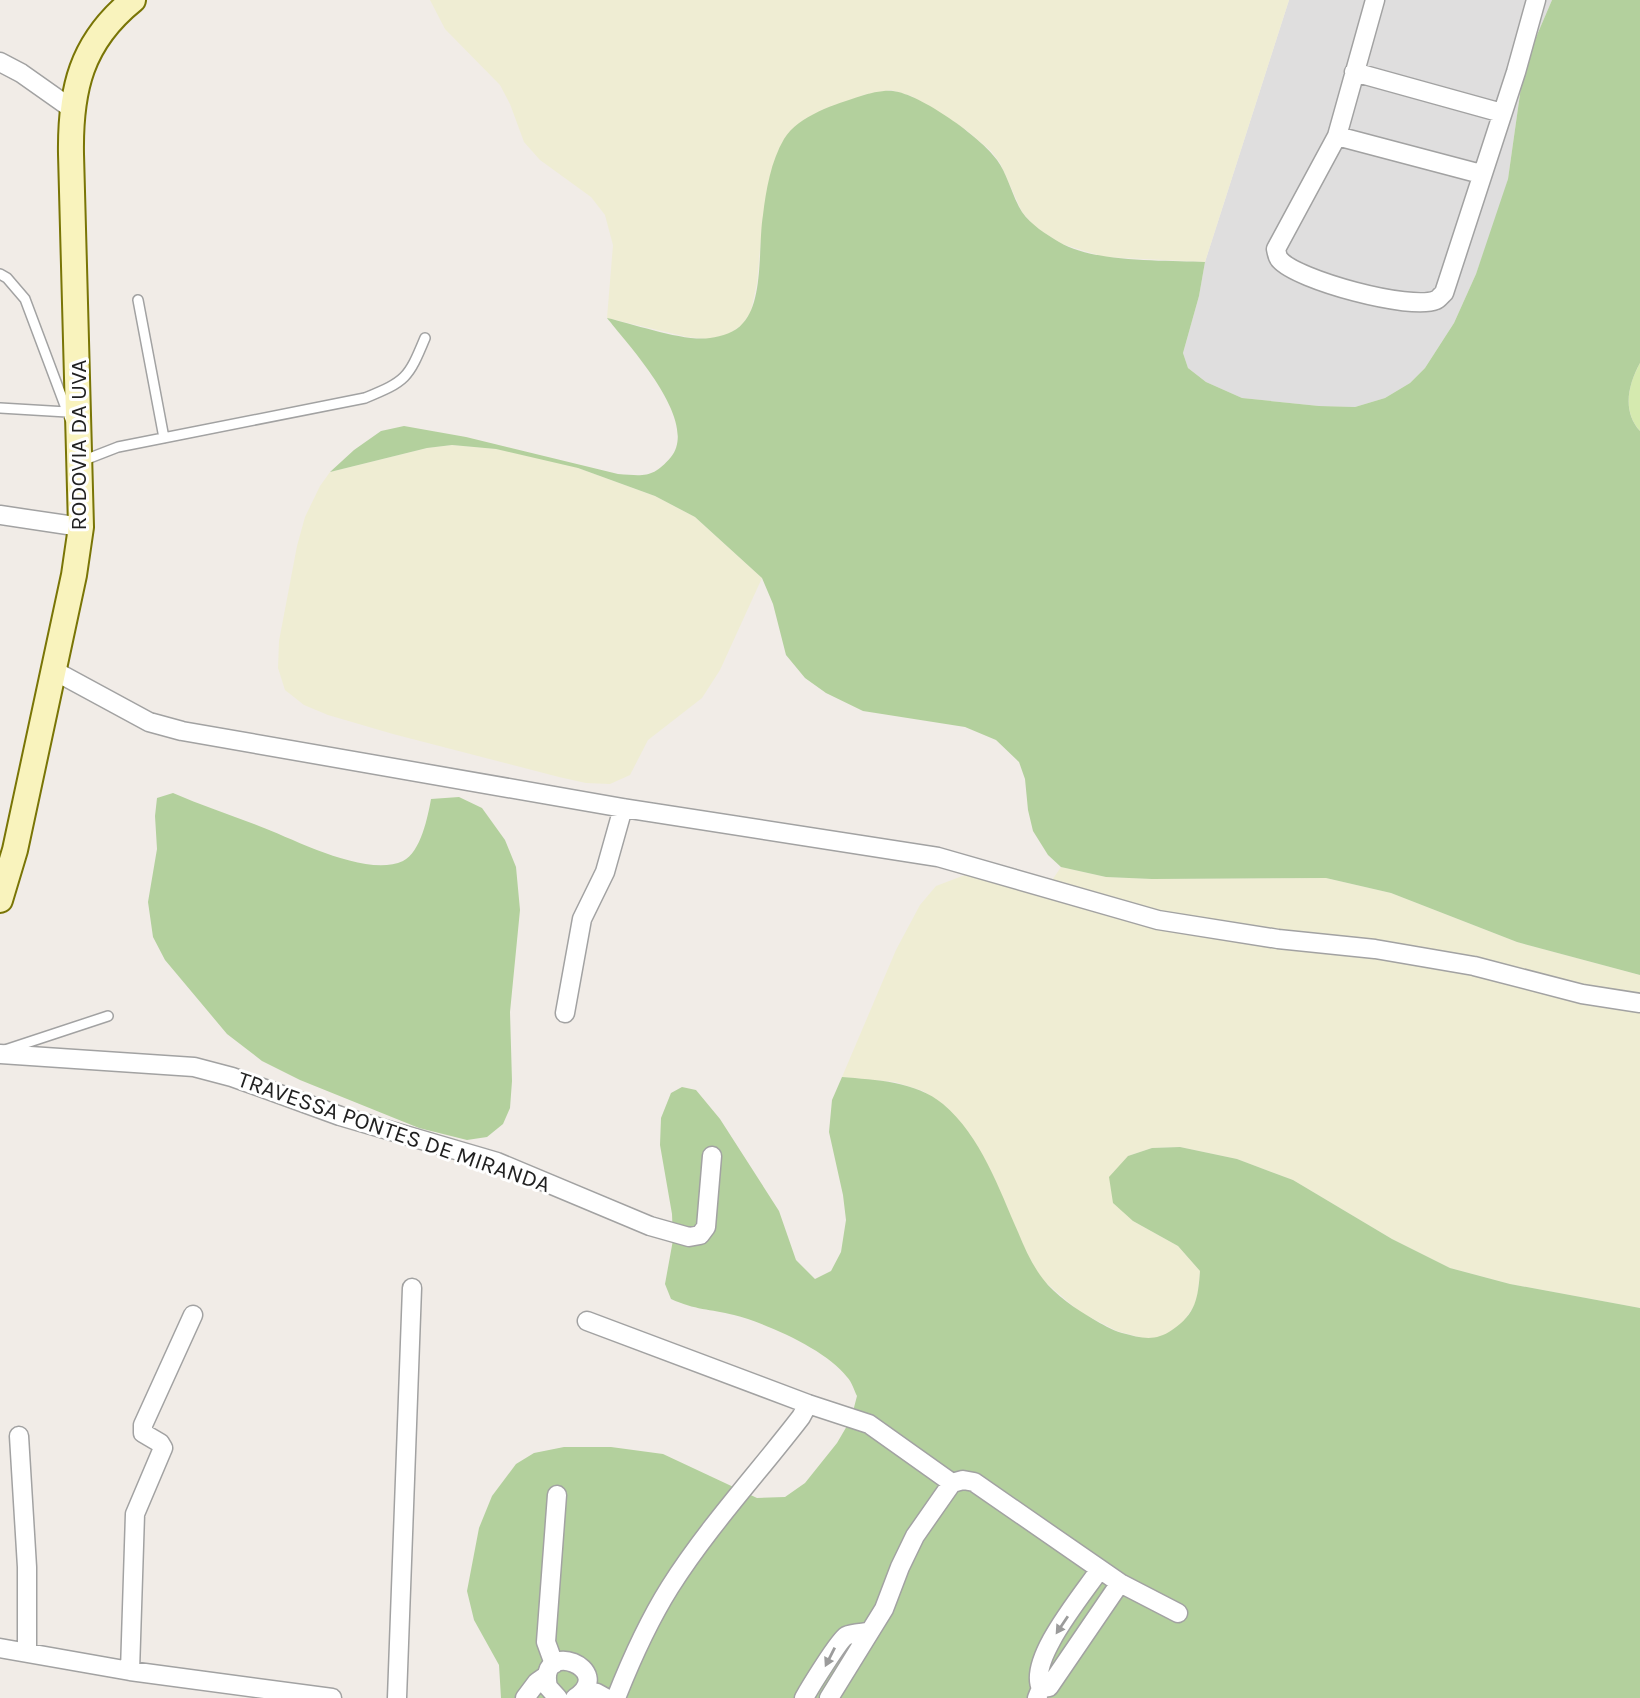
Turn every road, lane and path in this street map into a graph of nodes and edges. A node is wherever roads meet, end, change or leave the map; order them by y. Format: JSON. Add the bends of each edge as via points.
{"nodes":[{"id":1,"x":133,"y":0,"type":"edge"},
{"id":2,"x":1375,"y":0,"type":"edge"},
{"id":3,"x":1536,"y":0,"type":"edge"},
{"id":4,"x":0,"y":62,"type":"edge"},
{"id":5,"x":1354,"y":72,"type":"junction"},
{"id":6,"x":72,"y":109,"type":"junction"},
{"id":7,"x":1502,"y":113,"type":"junction"},
{"id":8,"x":1337,"y":136,"type":"junction"},
{"id":9,"x":1482,"y":174,"type":"junction"},
{"id":10,"x":0,"y":274,"type":"edge"},
{"id":11,"x":138,"y":300,"type":"dead end"},
{"id":12,"x":425,"y":338,"type":"dead end"},
{"id":13,"x":0,"y":408,"type":"edge"},
{"id":14,"x":67,"y":412,"type":"junction"},
{"id":15,"x":164,"y":438,"type":"junction"},
{"id":16,"x":80,"y":454,"type":"junction"},
{"id":17,"x":0,"y":515,"type":"edge"},
{"id":18,"x":81,"y":527,"type":"junction"},
{"id":19,"x":53,"y":670,"type":"junction"},
{"id":20,"x":623,"y":808,"type":"junction"},
{"id":21,"x":0,"y":900,"type":"edge"},
{"id":22,"x":1640,"y":1003,"type":"edge"},
{"id":23,"x":565,"y":1013,"type":"dead end"},
{"id":24,"x":108,"y":1016,"type":"dead end"},
{"id":25,"x":0,"y":1053,"type":"edge"},
{"id":26,"x":712,"y":1156,"type":"dead end"},
{"id":27,"x":412,"y":1288,"type":"dead end"},
{"id":28,"x":193,"y":1315,"type":"dead end"},
{"id":29,"x":587,"y":1321,"type":"dead end"},
{"id":30,"x":808,"y":1404,"type":"junction"},
{"id":31,"x":19,"y":1436,"type":"dead end"},
{"id":32,"x":952,"y":1483,"type":"junction"},
{"id":33,"x":557,"y":1495,"type":"dead end"},
{"id":34,"x":1100,"y":1569,"type":"junction"},
{"id":35,"x":1120,"y":1583,"type":"junction"},
{"id":36,"x":1178,"y":1613,"type":"dead end"},
{"id":37,"x":868,"y":1632,"type":"junction"},
{"id":38,"x":0,"y":1648,"type":"edge"},
{"id":39,"x":27,"y":1651,"type":"junction"},
{"id":40,"x":550,"y":1670,"type":"junction"},
{"id":41,"x":130,"y":1671,"type":"junction"},
{"id":42,"x":1039,"y":1693,"type":"edge"},
{"id":43,"x":580,"y":1695,"type":"edge"},
{"id":44,"x":332,"y":1698,"type":"edge"},
{"id":45,"x":397,"y":1698,"type":"edge"},
{"id":46,"x":525,"y":1698,"type":"edge"},
{"id":47,"x":558,"y":1698,"type":"edge"},
{"id":48,"x":606,"y":1698,"type":"edge"},
{"id":49,"x":616,"y":1698,"type":"edge"},
{"id":50,"x":804,"y":1698,"type":"edge"},
{"id":51,"x":829,"y":1698,"type":"edge"}],
"edges":[{"from":1,"to":6,"type":"street","name":"RODOVIA DA UVA","via":[[106,25],[88,53]]},
{"from":2,"to":5,"type":"street"},
{"from":3,"to":7,"type":"street"},
{"from":4,"to":6,"type":"street"},
{"from":5,"to":7,"type":"street"},
{"from":5,"to":8,"type":"street"},
{"from":6,"to":16,"type":"street","name":"RODOVIA DA UVA"},
{"from":7,"to":9,"type":"street"},
{"from":8,"to":9,"type":"street"},
{"from":8,"to":9,"type":"street","via":[[1276,250],[1280,260],[1307,275],[1363,294],[1413,302],[1436,300],[1444,293]]},
{"from":10,"to":14,"type":"lane","via":[[25,299]]},
{"from":11,"to":15,"type":"lane"},
{"from":12,"to":15,"type":"lane","via":[[413,369],[396,385],[365,398]]},
{"from":13,"to":14,"type":"lane"},
{"from":14,"to":16,"type":"lane"},
{"from":15,"to":16,"type":"lane"},
{"from":16,"to":18,"type":"street","name":"RODOVIA DA UVA"},
{"from":17,"to":18,"type":"street"},
{"from":18,"to":19,"type":"street","name":"RODOVIA DA UVA"},
{"from":19,"to":20,"type":"street","via":[[149,722],[171,728]]},
{"from":19,"to":21,"type":"street","name":"RODOVIA DA UVA"},
{"from":20,"to":22,"type":"street","via":[[937,857],[1158,920],[1375,948]]},
{"from":20,"to":23,"type":"street","via":[[605,872],[582,919]]},
{"from":24,"to":25,"type":"lane"},
{"from":25,"to":26,"type":"street","name":"TRAVESSA PONTES DE MIRANDA","via":[[194,1066],[497,1163],[650,1226],[689,1237],[700,1235],[706,1227]]},
{"from":27,"to":45,"type":"street"},
{"from":28,"to":41,"type":"street","via":[[143,1425],[143,1433],[163,1448],[135,1514]]},
{"from":29,"to":30,"type":"street"},
{"from":30,"to":32,"type":"street","via":[[869,1424]]},
{"from":30,"to":49,"type":"street","via":[[669,1589]]},
{"from":31,"to":39,"type":"street"},
{"from":32,"to":34,"type":"street","via":[[974,1482]]},
{"from":32,"to":37,"type":"street","via":[[915,1536],[884,1609]]},
{"from":33,"to":40,"type":"street","via":[[546,1642]]},
{"from":34,"to":35,"type":"street"},
{"from":34,"to":42,"type":"street","one_way":true,"via":[[1047,1648],[1039,1672]]},
{"from":35,"to":36,"type":"street"},
{"from":35,"to":42,"type":"street","via":[[1049,1687]]},
{"from":37,"to":50,"type":"street","one_way":true,"via":[[848,1635],[838,1643]]},
{"from":37,"to":51,"type":"street","via":[[867,1641]]},
{"from":38,"to":39,"type":"street"},
{"from":39,"to":41,"type":"street"},
{"from":40,"to":43,"type":"street","via":[[565,1660],[578,1663],[587,1679]]},
{"from":40,"to":46,"type":"street"},
{"from":40,"to":47,"type":"street","via":[[548,1687]]},
{"from":41,"to":44,"type":"street"},
{"from":43,"to":48,"type":"street","via":[[597,1693]]}]}
